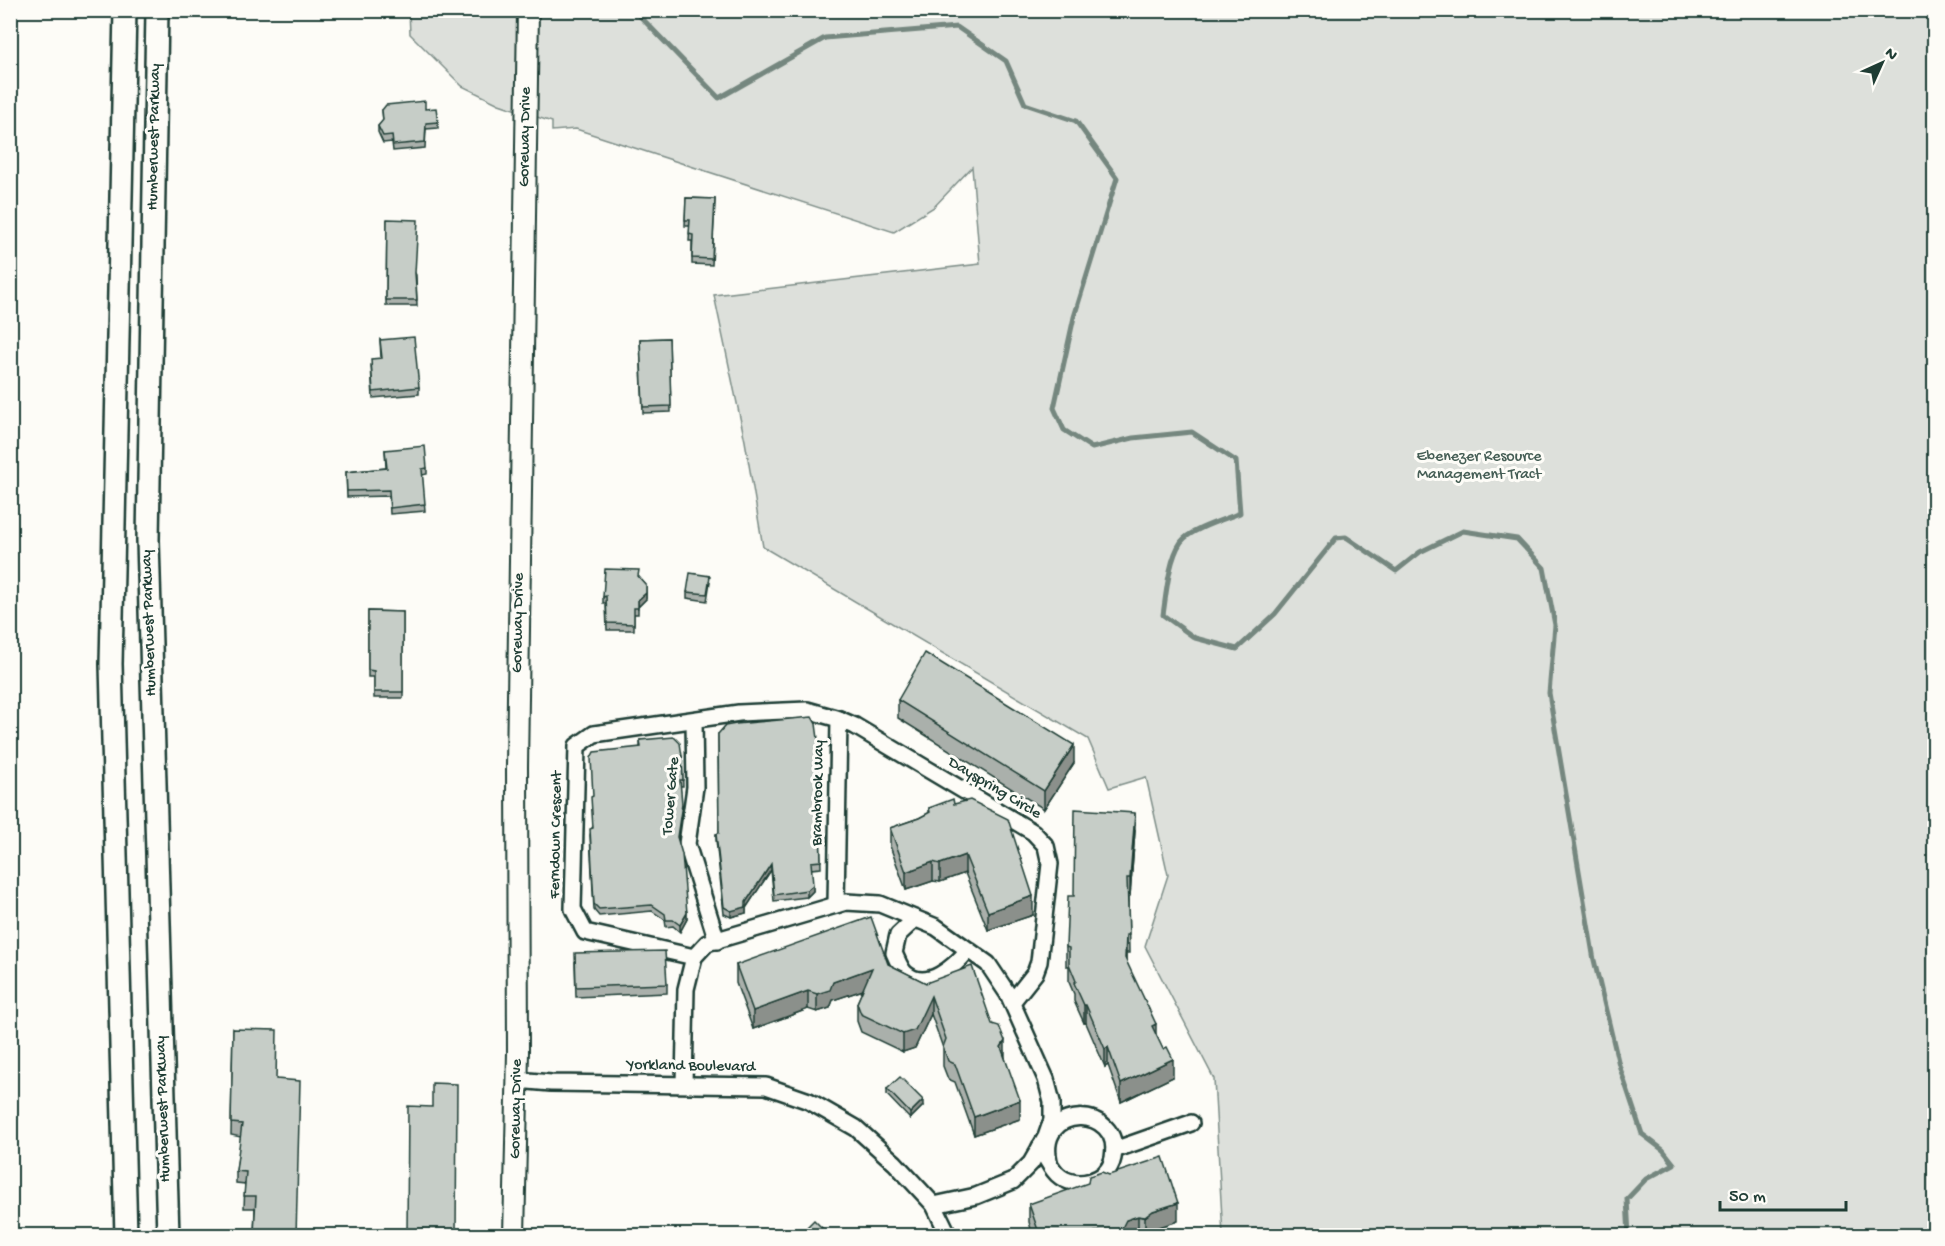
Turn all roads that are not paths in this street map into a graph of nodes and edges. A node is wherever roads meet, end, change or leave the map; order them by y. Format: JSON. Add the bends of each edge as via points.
{"nodes":[{"id":1,"x":125,"y":10,"type":"edge"},
{"id":2,"x":157,"y":10,"type":"edge"},
{"id":3,"x":528,"y":10,"type":"edge"},
{"id":4,"x":838,"y":719,"type":"junction"},
{"id":5,"x":694,"y":721,"type":"junction"},
{"id":6,"x":836,"y":905,"type":"junction"},
{"id":7,"x":915,"y":919,"type":"junction"},
{"id":8,"x":717,"y":941,"type":"junction"},
{"id":9,"x":968,"y":950,"type":"junction"},
{"id":10,"x":694,"y":957,"type":"junction"},
{"id":11,"x":1012,"y":1002,"type":"junction"},
{"id":12,"x":517,"y":1080,"type":"junction"},
{"id":13,"x":684,"y":1084,"type":"junction"},
{"id":14,"x":1191,"y":1123,"type":"dead end"},
{"id":15,"x":1056,"y":1124,"type":"junction"},
{"id":16,"x":1041,"y":1147,"type":"junction"},
{"id":17,"x":1114,"y":1150,"type":"junction"},
{"id":18,"x":1050,"y":1165,"type":"junction"},
{"id":19,"x":934,"y":1205,"type":"junction"},
{"id":20,"x":126,"y":1236,"type":"edge"},
{"id":21,"x":168,"y":1236,"type":"edge"},
{"id":22,"x":514,"y":1236,"type":"edge"},
{"id":23,"x":949,"y":1236,"type":"edge"}],
"edges":[{"from":1,"to":20,"type":"main road","name":"Humberwest Parkway","via":[[111,664]]},
{"from":2,"to":21,"type":"main road","name":"Humberwest Parkway","via":[[148,540]]},
{"from":3,"to":12,"type":"street","name":"Goreway Drive","via":[[517,767]]},
{"from":4,"to":5,"type":"street","name":"Brambrook Way","via":[[807,710],[739,713]]},
{"from":4,"to":6,"type":"street","name":"Brambrook Way"},
{"from":4,"to":11,"type":"street","name":"Dayspring Circle","via":[[1033,832],[1046,846],[1050,864],[1039,962]]},
{"from":5,"to":8,"type":"street","name":"Tower Gate","via":[[695,787],[687,844]]},
{"from":5,"to":10,"type":"street","name":"Ferndown Crescent","via":[[594,734],[577,746],[573,909],[585,932]]},
{"from":6,"to":7,"type":"street","via":[[880,904]]},
{"from":6,"to":8,"type":"street"},
{"from":7,"to":9,"type":"street","via":[[936,927]]},
{"from":7,"to":9,"type":"street","via":[[898,935],[894,953],[904,973],[918,981],[934,978]]},
{"from":8,"to":10,"type":"street","via":[[707,943]]},
{"from":9,"to":11,"type":"street","via":[[988,964]]},
{"from":10,"to":13,"type":"street","via":[[686,989]]},
{"from":11,"to":15,"type":"street","via":[[1046,1079]]},
{"from":12,"to":13,"type":"street","name":"Yorkland Boulevard"},
{"from":12,"to":22,"type":"street","name":"Goreway Drive"},
{"from":13,"to":19,"type":"street","name":"Yorkland Boulevard","via":[[766,1086],[809,1101],[856,1128]]},
{"from":14,"to":17,"type":"street"},
{"from":15,"to":16,"type":"street"},
{"from":15,"to":17,"type":"street","via":[[1077,1116],[1091,1118],[1103,1125]]},
{"from":15,"to":18,"type":"street","via":[[1048,1140]]},
{"from":16,"to":18,"type":"street"},
{"from":16,"to":19,"type":"street","via":[[1013,1181],[976,1196]]},
{"from":17,"to":18,"type":"street","via":[[1105,1173],[1082,1184],[1069,1182]]},
{"from":19,"to":23,"type":"street","name":"Yorkland Boulevard"}]}
